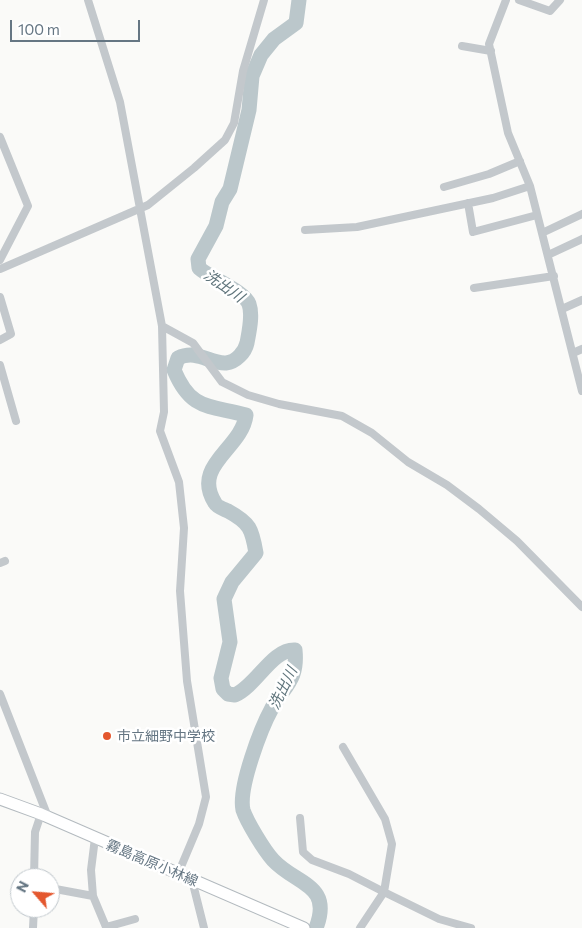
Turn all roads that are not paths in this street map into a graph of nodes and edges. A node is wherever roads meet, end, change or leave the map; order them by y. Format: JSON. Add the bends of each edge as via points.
{"nodes":[{"id":1,"x":88,"y":0,"type":"edge"},
{"id":2,"x":264,"y":0,"type":"edge"},
{"id":3,"x":506,"y":0,"type":"edge"},
{"id":4,"x":519,"y":0,"type":"edge"},
{"id":5,"x":560,"y":0,"type":"edge"},
{"id":6,"x":462,"y":46,"type":"dead end"},
{"id":7,"x":491,"y":51,"type":"junction"},
{"id":8,"x":0,"y":137,"type":"edge"},
{"id":9,"x":520,"y":161,"type":"junction"},
{"id":10,"x":530,"y":186,"type":"junction"},
{"id":11,"x":444,"y":187,"type":"dead end"},
{"id":12,"x":468,"y":203,"type":"junction"},
{"id":13,"x":141,"y":208,"type":"junction"},
{"id":14,"x":582,"y":214,"type":"edge"},
{"id":15,"x":537,"y":215,"type":"junction"},
{"id":16,"x":305,"y":230,"type":"dead end"},
{"id":17,"x":542,"y":233,"type":"junction"},
{"id":18,"x":582,"y":239,"type":"edge"},
{"id":19,"x":548,"y":254,"type":"junction"},
{"id":20,"x":0,"y":260,"type":"edge"},
{"id":21,"x":0,"y":269,"type":"edge"},
{"id":22,"x":554,"y":276,"type":"junction"},
{"id":23,"x":474,"y":288,"type":"dead end"},
{"id":24,"x":0,"y":297,"type":"edge"},
{"id":25,"x":582,"y":300,"type":"edge"},
{"id":26,"x":562,"y":309,"type":"junction"},
{"id":27,"x":162,"y":326,"type":"junction"},
{"id":28,"x":0,"y":340,"type":"edge"},
{"id":29,"x":582,"y":349,"type":"edge"},
{"id":30,"x":572,"y":353,"type":"junction"},
{"id":31,"x":0,"y":365,"type":"edge"},
{"id":32,"x":582,"y":391,"type":"edge"},
{"id":33,"x":16,"y":421,"type":"dead end"},
{"id":34,"x":582,"y":607,"type":"edge"},
{"id":35,"x":0,"y":694,"type":"edge"},
{"id":36,"x":342,"y":747,"type":"dead end"},
{"id":37,"x":0,"y":799,"type":"edge"},
{"id":38,"x":44,"y":815,"type":"junction"},
{"id":39,"x":300,"y":818,"type":"dead end"},
{"id":40,"x":95,"y":838,"type":"junction"},
{"id":41,"x":34,"y":868,"type":"edge"},
{"id":42,"x":178,"y":874,"type":"junction"},
{"id":43,"x":192,"y":880,"type":"junction"},
{"id":44,"x":60,"y":890,"type":"edge"},
{"id":45,"x":384,"y":892,"type":"junction"},
{"id":46,"x":93,"y":896,"type":"junction"},
{"id":47,"x":135,"y":919,"type":"dead end"},
{"id":48,"x":295,"y":926,"type":"edge"},
{"id":49,"x":106,"y":928,"type":"edge"},
{"id":50,"x":204,"y":928,"type":"edge"},
{"id":51,"x":360,"y":928,"type":"edge"},
{"id":52,"x":471,"y":928,"type":"edge"}],
"edges":[{"from":1,"to":13,"type":"street","via":[[120,102]]},
{"from":2,"to":13,"type":"street","via":[[243,71],[234,123],[225,140],[161,196]]},
{"from":3,"to":7,"type":"street","via":[[489,44]]},
{"from":4,"to":5,"type":"street","via":[[550,11]]},
{"from":6,"to":7,"type":"street"},
{"from":7,"to":9,"type":"street","via":[[508,133]]},
{"from":8,"to":20,"type":"street","via":[[28,206]]},
{"from":9,"to":10,"type":"street"},
{"from":9,"to":11,"type":"street","via":[[490,174]]},
{"from":10,"to":12,"type":"street"},
{"from":10,"to":15,"type":"street"},
{"from":12,"to":15,"type":"street","via":[[473,232]]},
{"from":12,"to":16,"type":"street","via":[[356,227]]},
{"from":13,"to":21,"type":"street"},
{"from":13,"to":27,"type":"street"},
{"from":14,"to":17,"type":"street"},
{"from":15,"to":17,"type":"street"},
{"from":17,"to":19,"type":"street"},
{"from":18,"to":19,"type":"street"},
{"from":19,"to":22,"type":"street"},
{"from":22,"to":23,"type":"street"},
{"from":22,"to":26,"type":"street"},
{"from":24,"to":28,"type":"street","via":[[11,334]]},
{"from":25,"to":26,"type":"street"},
{"from":26,"to":30,"type":"street"},
{"from":27,"to":34,"type":"street","via":[[193,343],[222,382],[248,395],[279,404],[342,416],[372,433],[408,462],[480,508]]},
{"from":27,"to":42,"type":"street","via":[[164,412],[160,432],[179,482],[184,528],[180,590],[187,681],[206,797],[199,824]]},
{"from":29,"to":30,"type":"street"},
{"from":30,"to":32,"type":"street"},
{"from":31,"to":33,"type":"street"},
{"from":35,"to":38,"type":"street"},
{"from":36,"to":45,"type":"street","via":[[385,819],[392,844]]},
{"from":37,"to":38,"type":"main road","name":"霧島高原小林線"},
{"from":38,"to":40,"type":"main road","name":"霧島高原小林線"},
{"from":38,"to":41,"type":"street","via":[[35,832]]},
{"from":39,"to":45,"type":"street","via":[[303,852],[312,860]]},
{"from":40,"to":42,"type":"main road","name":"霧島高原小林線"},
{"from":40,"to":46,"type":"street","via":[[91,870]]},
{"from":42,"to":43,"type":"main road","name":"霧島高原小林線"},
{"from":43,"to":48,"type":"main road","name":"霧島高原小林線"},
{"from":43,"to":50,"type":"street"},
{"from":44,"to":46,"type":"street"},
{"from":45,"to":51,"type":"street"},
{"from":45,"to":52,"type":"street","via":[[439,919]]},
{"from":46,"to":49,"type":"street"},
{"from":47,"to":49,"type":"street"}]}
